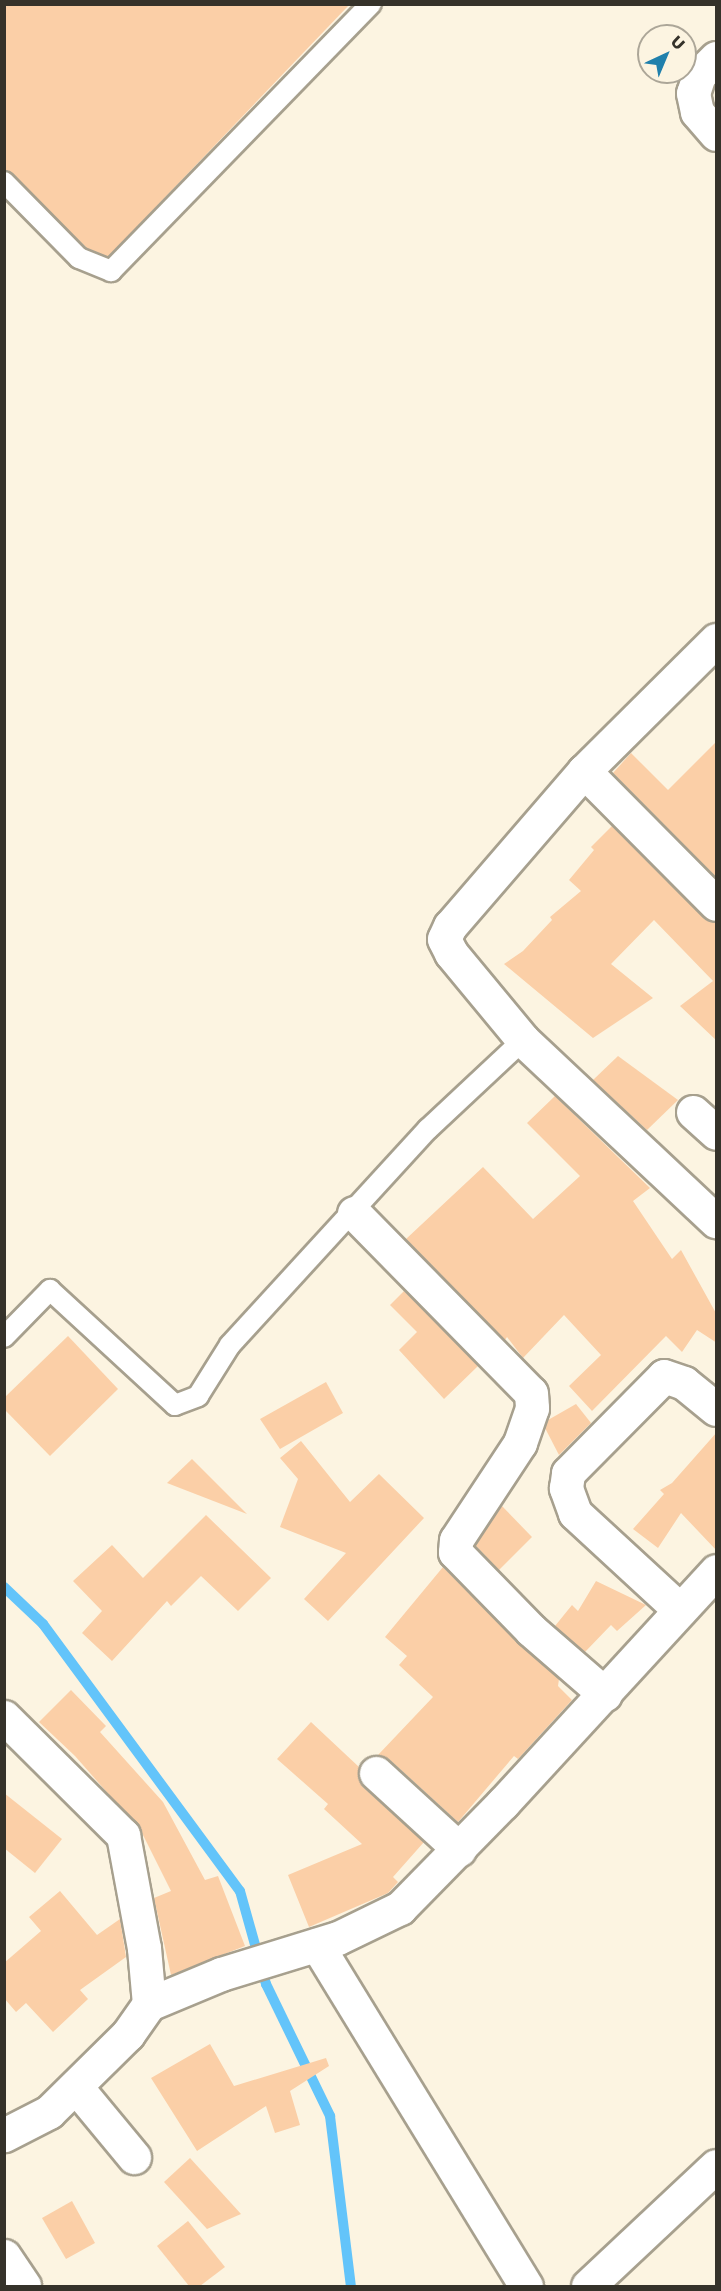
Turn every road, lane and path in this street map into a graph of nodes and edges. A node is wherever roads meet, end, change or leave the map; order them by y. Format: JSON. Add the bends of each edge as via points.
{"nodes":[{"id":1,"x":371,"y":4,"type":"edge"},
{"id":2,"x":717,"y":58,"type":"edge"},
{"id":3,"x":717,"y":134,"type":"edge"},
{"id":4,"x":4,"y":182,"type":"edge"},
{"id":5,"x":717,"y":640,"type":"edge"},
{"id":6,"x":584,"y":771,"type":"junction"},
{"id":7,"x":717,"y":904,"type":"edge"},
{"id":8,"x":523,"y":1040,"type":"junction"},
{"id":9,"x":693,"y":1112,"type":"dead end"},
{"id":10,"x":717,"y":1134,"type":"edge"},
{"id":11,"x":354,"y":1213,"type":"junction"},
{"id":12,"x":717,"y":1221,"type":"edge"},
{"id":13,"x":4,"y":1337,"type":"edge"},
{"id":14,"x":717,"y":1408,"type":"edge"},
{"id":15,"x":717,"y":1571,"type":"edge"},
{"id":16,"x":680,"y":1610,"type":"junction"},
{"id":17,"x":605,"y":1694,"type":"junction"},
{"id":18,"x":4,"y":1717,"type":"edge"},
{"id":19,"x":376,"y":1773,"type":"dead end"},
{"id":20,"x":459,"y":1850,"type":"junction"},
{"id":21,"x":317,"y":1945,"type":"junction"},
{"id":22,"x":150,"y":2004,"type":"junction"},
{"id":23,"x":76,"y":2087,"type":"junction"},
{"id":24,"x":4,"y":2135,"type":"edge"},
{"id":25,"x":134,"y":2157,"type":"dead end"},
{"id":26,"x":717,"y":2166,"type":"edge"},
{"id":27,"x":4,"y":2256,"type":"edge"},
{"id":28,"x":24,"y":2286,"type":"edge"},
{"id":29,"x":526,"y":2286,"type":"edge"},
{"id":30,"x":588,"y":2286,"type":"edge"}],
"edges":[{"from":1,"to":4,"type":"lane","via":[[111,271],[79,258]]},
{"from":2,"to":3,"type":"street","via":[[699,75],[693,93],[698,112]]},
{"from":5,"to":6,"type":"street"},
{"from":6,"to":7,"type":"street"},
{"from":6,"to":8,"type":"street","via":[[445,933],[451,953]]},
{"from":8,"to":11,"type":"lane","via":[[428,1130]]},
{"from":8,"to":12,"type":"street"},
{"from":9,"to":10,"type":"street"},
{"from":11,"to":13,"type":"lane","via":[[230,1345],[198,1396],[176,1405],[50,1290]]},
{"from":11,"to":17,"type":"street","via":[[531,1394],[532,1408],[520,1443],[456,1540],[454,1552],[531,1630]]},
{"from":14,"to":16,"type":"street","via":[[684,1383],[664,1376],[568,1473],[575,1513]]},
{"from":15,"to":16,"type":"street"},
{"from":16,"to":17,"type":"street"},
{"from":17,"to":20,"type":"street"},
{"from":18,"to":22,"type":"street","via":[[123,1835]]},
{"from":19,"to":20,"type":"street"},
{"from":20,"to":21,"type":"street","via":[[400,1908]]},
{"from":21,"to":22,"type":"street","via":[[221,1974]]},
{"from":21,"to":29,"type":"street"},
{"from":22,"to":23,"type":"street","via":[[128,2034]]},
{"from":23,"to":24,"type":"street","via":[[49,2112]]},
{"from":23,"to":25,"type":"street"},
{"from":26,"to":30,"type":"street"},
{"from":27,"to":28,"type":"street"}]}
